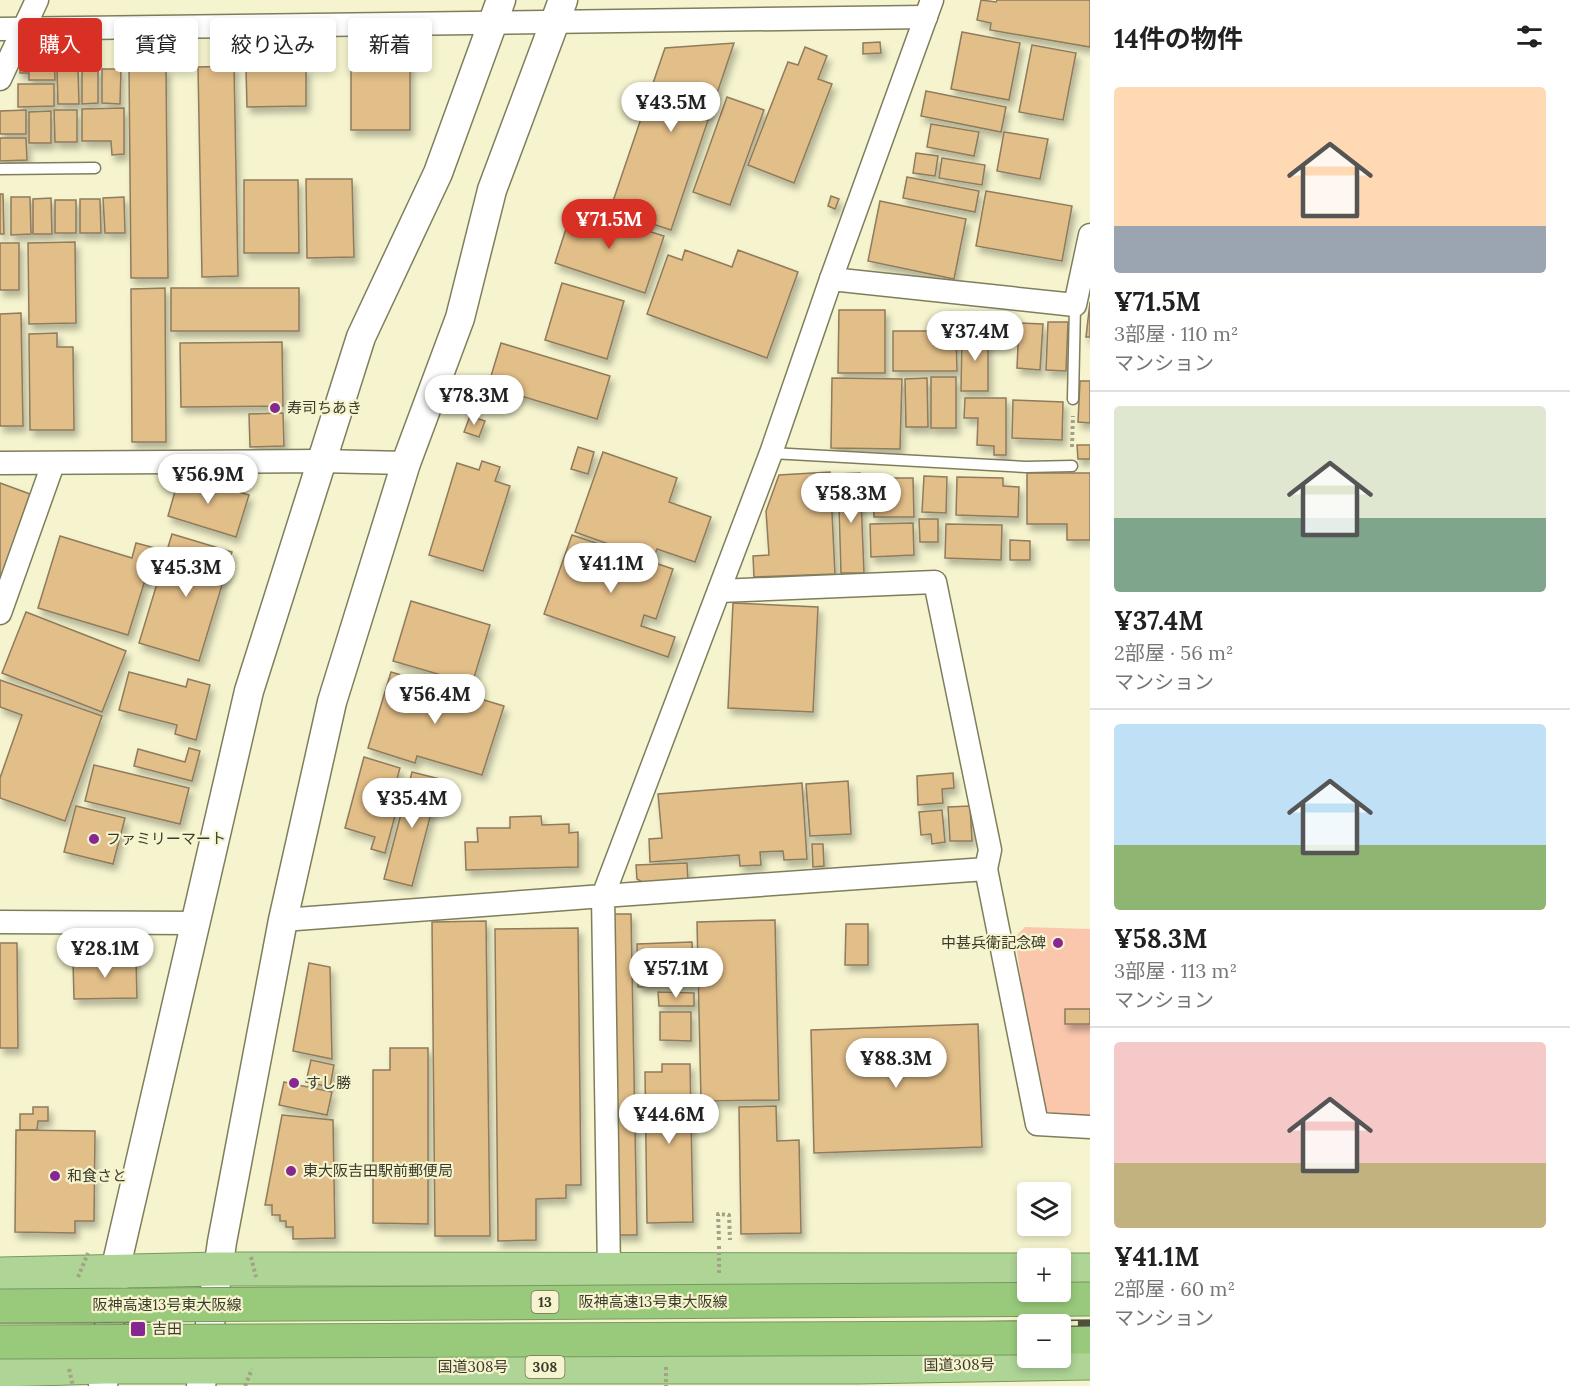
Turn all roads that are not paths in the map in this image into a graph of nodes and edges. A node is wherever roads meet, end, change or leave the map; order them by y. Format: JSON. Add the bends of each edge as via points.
{"nodes":[{"id":1,"x":37,"y":0,"type":"edge"},
{"id":2,"x":929,"y":9,"type":"edge"},
{"id":3,"x":560,"y":10,"type":"edge"},
{"id":4,"x":496,"y":11,"type":"edge"},
{"id":5,"x":29,"y":18,"type":"edge"},
{"id":6,"x":102,"y":26,"type":"edge"},
{"id":7,"x":18,"y":29,"type":"edge"},
{"id":8,"x":0,"y":30,"type":"edge"},
{"id":9,"x":18,"y":42,"type":"edge"},
{"id":10,"x":0,"y":79,"type":"edge"},
{"id":11,"x":95,"y":168,"type":"dead end"},
{"id":12,"x":0,"y":169,"type":"edge"},
{"id":13,"x":1090,"y":235,"type":"edge"},
{"id":14,"x":831,"y":279,"type":"junction"},
{"id":15,"x":1075,"y":305,"type":"junction"},
{"id":16,"x":1073,"y":399,"type":"road end"},
{"id":17,"x":771,"y":453,"type":"junction"},
{"id":18,"x":321,"y":461,"type":"junction"},
{"id":19,"x":0,"y":463,"type":"edge"},
{"id":20,"x":406,"y":463,"type":"junction"},
{"id":21,"x":53,"y":464,"type":"junction"},
{"id":22,"x":1072,"y":466,"type":"road end"},
{"id":23,"x":719,"y":591,"type":"junction"},
{"id":24,"x":0,"y":613,"type":"edge"},
{"id":25,"x":986,"y":869,"type":"junction"},
{"id":26,"x":603,"y":896,"type":"junction"},
{"id":27,"x":283,"y":920,"type":"junction"},
{"id":28,"x":0,"y":922,"type":"edge"},
{"id":29,"x":195,"y":923,"type":"junction"},
{"id":30,"x":1090,"y":1127,"type":"edge"},
{"id":31,"x":218,"y":1269,"type":"junction"},
{"id":32,"x":609,"y":1270,"type":"junction"},
{"id":33,"x":1017,"y":1270,"type":"edge"},
{"id":34,"x":1071,"y":1270,"type":"edge"},
{"id":35,"x":1090,"y":1270,"type":"edge"},
{"id":36,"x":115,"y":1271,"type":"junction"},
{"id":37,"x":0,"y":1274,"type":"edge"},
{"id":38,"x":1090,"y":1299,"type":"edge"},
{"id":39,"x":0,"y":1306,"type":"edge"},
{"id":40,"x":1071,"y":1337,"type":"edge"},
{"id":41,"x":1090,"y":1337,"type":"edge"},
{"id":42,"x":1017,"y":1338,"type":"edge"},
{"id":43,"x":0,"y":1342,"type":"edge"},
{"id":44,"x":1090,"y":1363,"type":"edge"},
{"id":45,"x":0,"y":1370,"type":"edge"},
{"id":46,"x":104,"y":1376,"type":"edge"},
{"id":47,"x":859,"y":1376,"type":"edge"},
{"id":48,"x":202,"y":1377,"type":"edge"}],
"edges":[{"from":1,"to":5,"type":"street"},
{"from":2,"to":3,"type":"street"},
{"from":2,"to":14,"type":"street"},
{"from":3,"to":4,"type":"street"},
{"from":3,"to":20,"type":"street","via":[[492,190],[460,318]]},
{"from":4,"to":6,"type":"street"},
{"from":4,"to":18,"type":"street","via":[[438,173],[361,337]]},
{"from":7,"to":8,"type":"street"},
{"from":9,"to":10,"type":"street"},
{"from":11,"to":12,"type":"lane"},
{"from":13,"to":15,"type":"street"},
{"from":14,"to":15,"type":"street"},
{"from":14,"to":17,"type":"street"},
{"from":15,"to":16,"type":"lane"},
{"from":17,"to":22,"type":"lane"},
{"from":17,"to":23,"type":"street"},
{"from":18,"to":20,"type":"street"},
{"from":18,"to":21,"type":"street"},
{"from":18,"to":29,"type":"street","via":[[249,691]]},
{"from":19,"to":21,"type":"street"},
{"from":20,"to":27,"type":"street","via":[[332,702]]},
{"from":21,"to":24,"type":"street"},
{"from":23,"to":25,"type":"street","via":[[935,582],[990,850]]},
{"from":23,"to":26,"type":"street"},
{"from":25,"to":26,"type":"street"},
{"from":25,"to":30,"type":"street","via":[[1037,1124]]},
{"from":26,"to":27,"type":"street"},
{"from":26,"to":32,"type":"street"},
{"from":27,"to":31,"type":"street"},
{"from":28,"to":29,"type":"street"},
{"from":29,"to":36,"type":"street"},
{"from":31,"to":32,"type":"highway"},
{"from":31,"to":36,"type":"highway"},
{"from":31,"to":48,"type":"street"},
{"from":32,"to":33,"type":"highway"},
{"from":34,"to":35,"type":"highway"},
{"from":36,"to":37,"type":"highway"},
{"from":36,"to":46,"type":"street"},
{"from":38,"to":39,"type":"highway","name":"阪神高速13号東大阪線","number":"13","bridge":true},
{"from":40,"to":41,"type":"highway"},
{"from":42,"to":43,"type":"highway","bridge":true},
{"from":44,"to":47,"type":"highway","name":"国道308号","number":"308"},
{"from":45,"to":46,"type":"highway","name":"国道308号","number":"308"},
{"from":46,"to":48,"type":"highway","name":"国道308号","number":"308"},
{"from":47,"to":48,"type":"highway","name":"国道308号","number":"308"}]}
